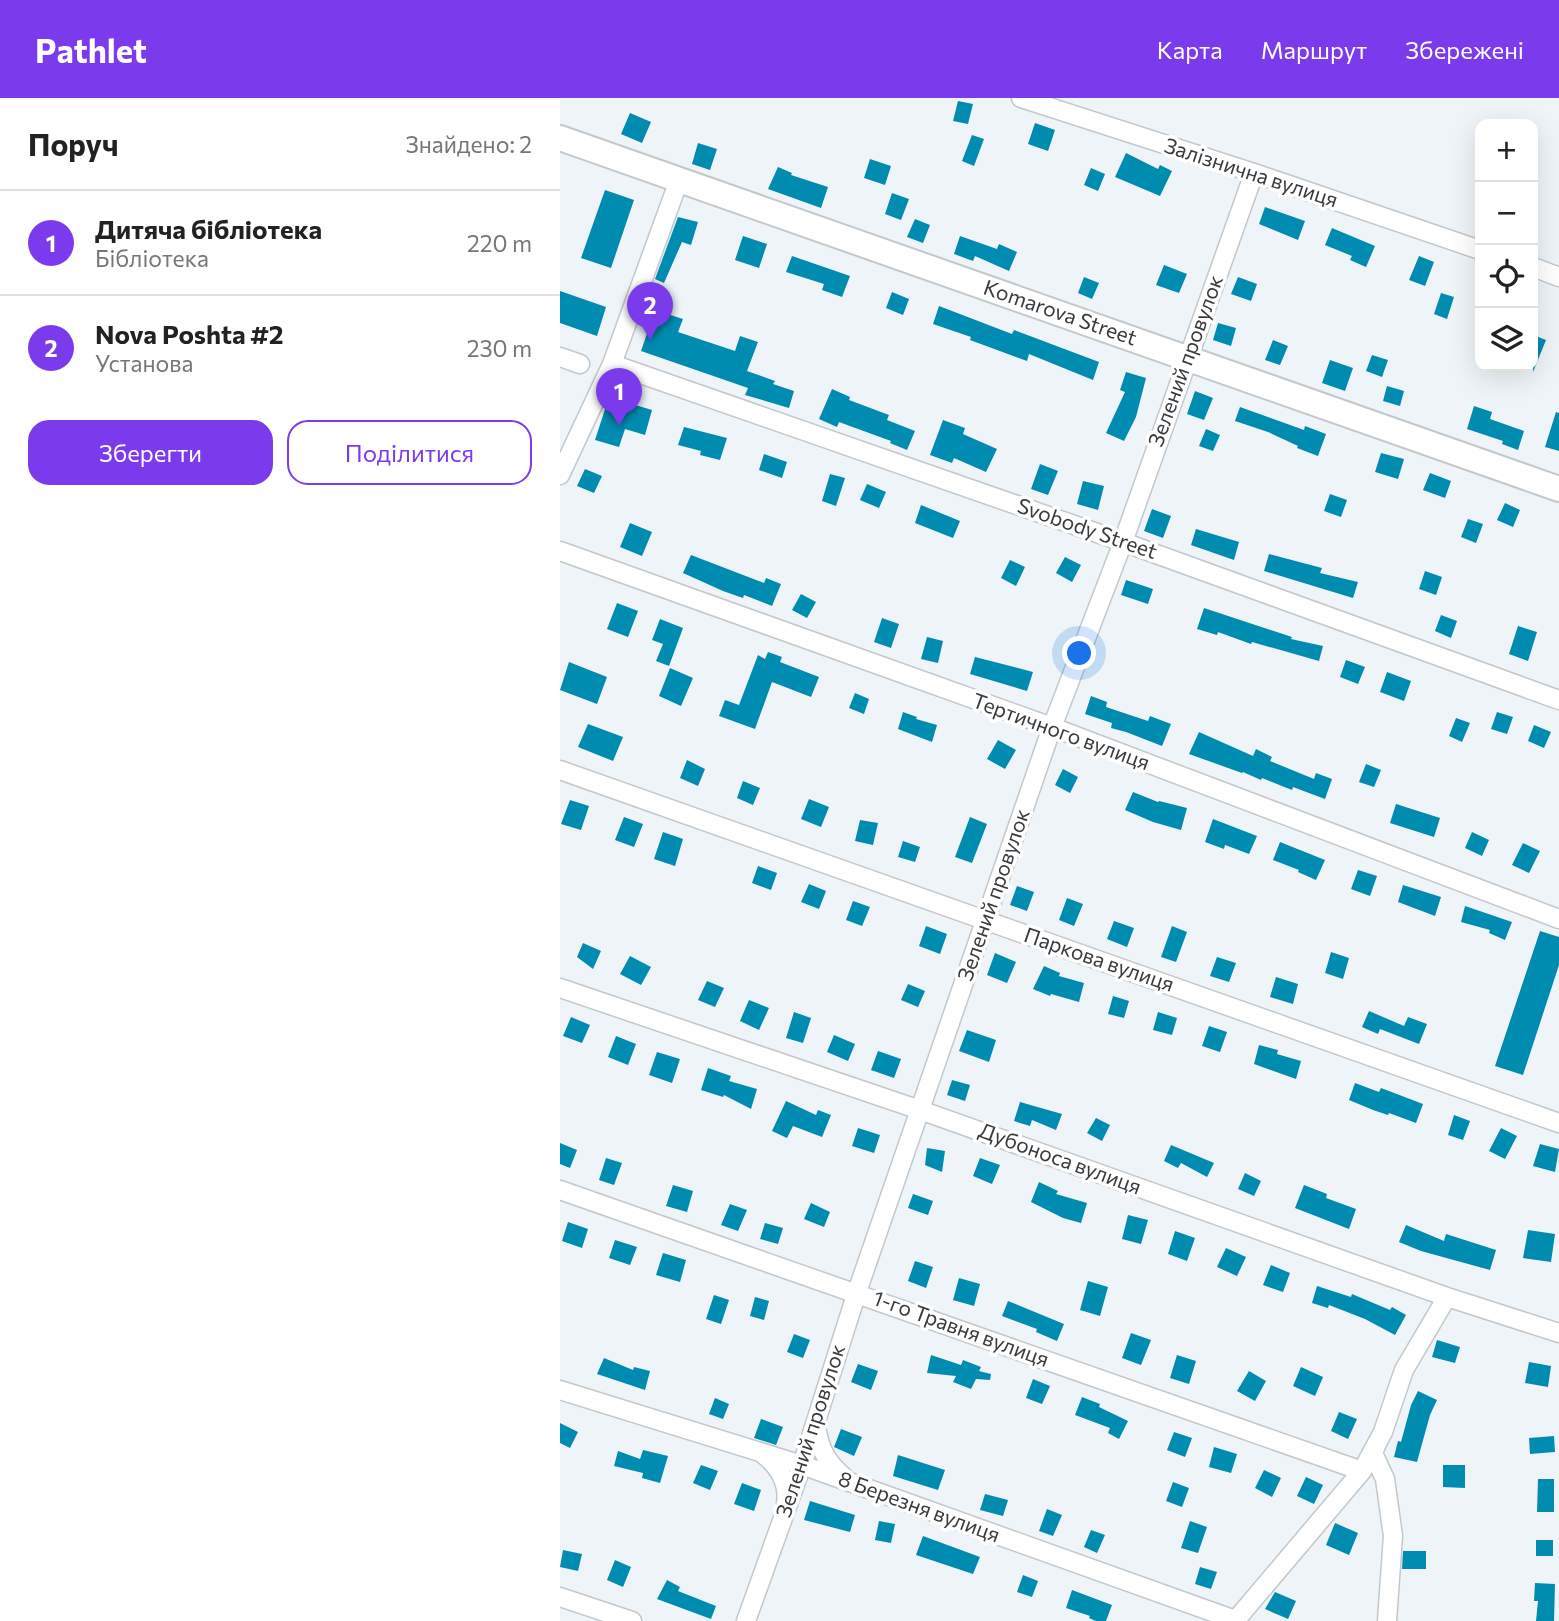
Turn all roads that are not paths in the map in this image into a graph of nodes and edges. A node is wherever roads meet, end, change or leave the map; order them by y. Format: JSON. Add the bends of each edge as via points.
{"nodes":[{"id":1,"x":1021,"y":98,"type":"edge"},
{"id":2,"x":560,"y":138,"type":"edge"},
{"id":3,"x":1254,"y":173,"type":"junction"},
{"id":4,"x":679,"y":180,"type":"junction"},
{"id":5,"x":1475,"y":248,"type":"edge"},
{"id":6,"x":1538,"y":269,"type":"edge"},
{"id":7,"x":1559,"y":277,"type":"edge"},
{"id":8,"x":560,"y":357,"type":"edge"},
{"id":9,"x":1187,"y":357,"type":"junction"},
{"id":10,"x":580,"y":364,"type":"dead end"},
{"id":11,"x":612,"y":364,"type":"junction"},
{"id":12,"x":560,"y":475,"type":"edge"},
{"id":13,"x":1559,"y":489,"type":"edge"},
{"id":14,"x":1123,"y":542,"type":"junction"},
{"id":15,"x":560,"y":551,"type":"edge"},
{"id":16,"x":1559,"y":700,"type":"edge"},
{"id":17,"x":1052,"y":727,"type":"junction"},
{"id":18,"x":560,"y":770,"type":"edge"},
{"id":19,"x":1559,"y":919,"type":"edge"},
{"id":20,"x":986,"y":920,"type":"junction"},
{"id":21,"x":560,"y":988,"type":"edge"},
{"id":22,"x":920,"y":1110,"type":"junction"},
{"id":23,"x":1559,"y":1123,"type":"edge"},
{"id":24,"x":560,"y":1189,"type":"edge"},
{"id":25,"x":857,"y":1292,"type":"junction"},
{"id":26,"x":1447,"y":1297,"type":"junction"},
{"id":27,"x":1559,"y":1333,"type":"edge"},
{"id":28,"x":560,"y":1390,"type":"edge"},
{"id":29,"x":816,"y":1421,"type":"junction"},
{"id":30,"x":1383,"y":1432,"type":"junction"},
{"id":31,"x":758,"y":1451,"type":"junction"},
{"id":32,"x":802,"y":1465,"type":"junction"},
{"id":33,"x":1362,"y":1471,"type":"junction"},
{"id":34,"x":851,"y":1483,"type":"junction"},
{"id":35,"x":785,"y":1510,"type":"junction"},
{"id":36,"x":560,"y":1597,"type":"edge"},
{"id":37,"x":632,"y":1621,"type":"edge"},
{"id":38,"x":746,"y":1621,"type":"edge"},
{"id":39,"x":1235,"y":1621,"type":"edge"},
{"id":40,"x":1387,"y":1621,"type":"edge"}],
"edges":[{"from":1,"to":3,"type":"street","name":"Залізнична вулиця"},
{"from":2,"to":4,"type":"main road","name":"Komarova Street"},
{"from":3,"to":5,"type":"street","name":"Залізнична вулиця"},
{"from":3,"to":9,"type":"street","name":"Зелений провулок"},
{"from":4,"to":9,"type":"main road","name":"Komarova Street"},
{"from":4,"to":11,"type":"street"},
{"from":6,"to":7,"type":"street"},
{"from":8,"to":10,"type":"street"},
{"from":9,"to":13,"type":"main road","name":"Komarova Street"},
{"from":9,"to":14,"type":"street","name":"Зелений провулок"},
{"from":11,"to":12,"type":"street"},
{"from":11,"to":14,"type":"street","name":"Svobody Street"},
{"from":14,"to":16,"type":"street","name":"Svobody Street"},
{"from":14,"to":17,"type":"street","name":"Зелений провулок"},
{"from":15,"to":17,"type":"street","name":"Тертичного вулиця"},
{"from":17,"to":19,"type":"street","name":"Тертичного вулиця"},
{"from":17,"to":20,"type":"street","name":"Зелений провулок"},
{"from":18,"to":20,"type":"street","name":"Паркова вулиця"},
{"from":20,"to":22,"type":"street","name":"Зелений провулок"},
{"from":20,"to":23,"type":"street","name":"Паркова вулиця"},
{"from":21,"to":22,"type":"street","name":"Дубоноса вулиця"},
{"from":22,"to":25,"type":"street","name":"Зелений провулок"},
{"from":22,"to":26,"type":"street","name":"Дубоноса вулиця"},
{"from":24,"to":25,"type":"street","name":"1-го Травня вулиця"},
{"from":25,"to":29,"type":"street","name":"Зелений провулок"},
{"from":25,"to":33,"type":"street","name":"1-го Травня вулиця"},
{"from":26,"to":27,"type":"street","name":"Дубоноса вулиця"},
{"from":26,"to":30,"type":"street","via":[[1404,1370]]},
{"from":28,"to":31,"type":"street","name":"8 Березня вулиця"},
{"from":29,"to":32,"type":"street","name":"Зелений провулок"},
{"from":29,"to":34,"type":"street","via":[[822,1454]]},
{"from":30,"to":33,"type":"street"},
{"from":30,"to":40,"type":"street","via":[[1373,1453],[1385,1479],[1393,1536]]},
{"from":31,"to":32,"type":"street","name":"8 Березня вулиця"},
{"from":31,"to":35,"type":"street","via":[[782,1476],[788,1494]]},
{"from":32,"to":34,"type":"street","name":"8 Березня вулиця"},
{"from":32,"to":35,"type":"street","name":"Зелений провулок"},
{"from":33,"to":39,"type":"street"},
{"from":34,"to":39,"type":"street","name":"8 Березня вулиця"},
{"from":35,"to":38,"type":"street","name":"Зелений провулок"},
{"from":36,"to":37,"type":"street"}]}
